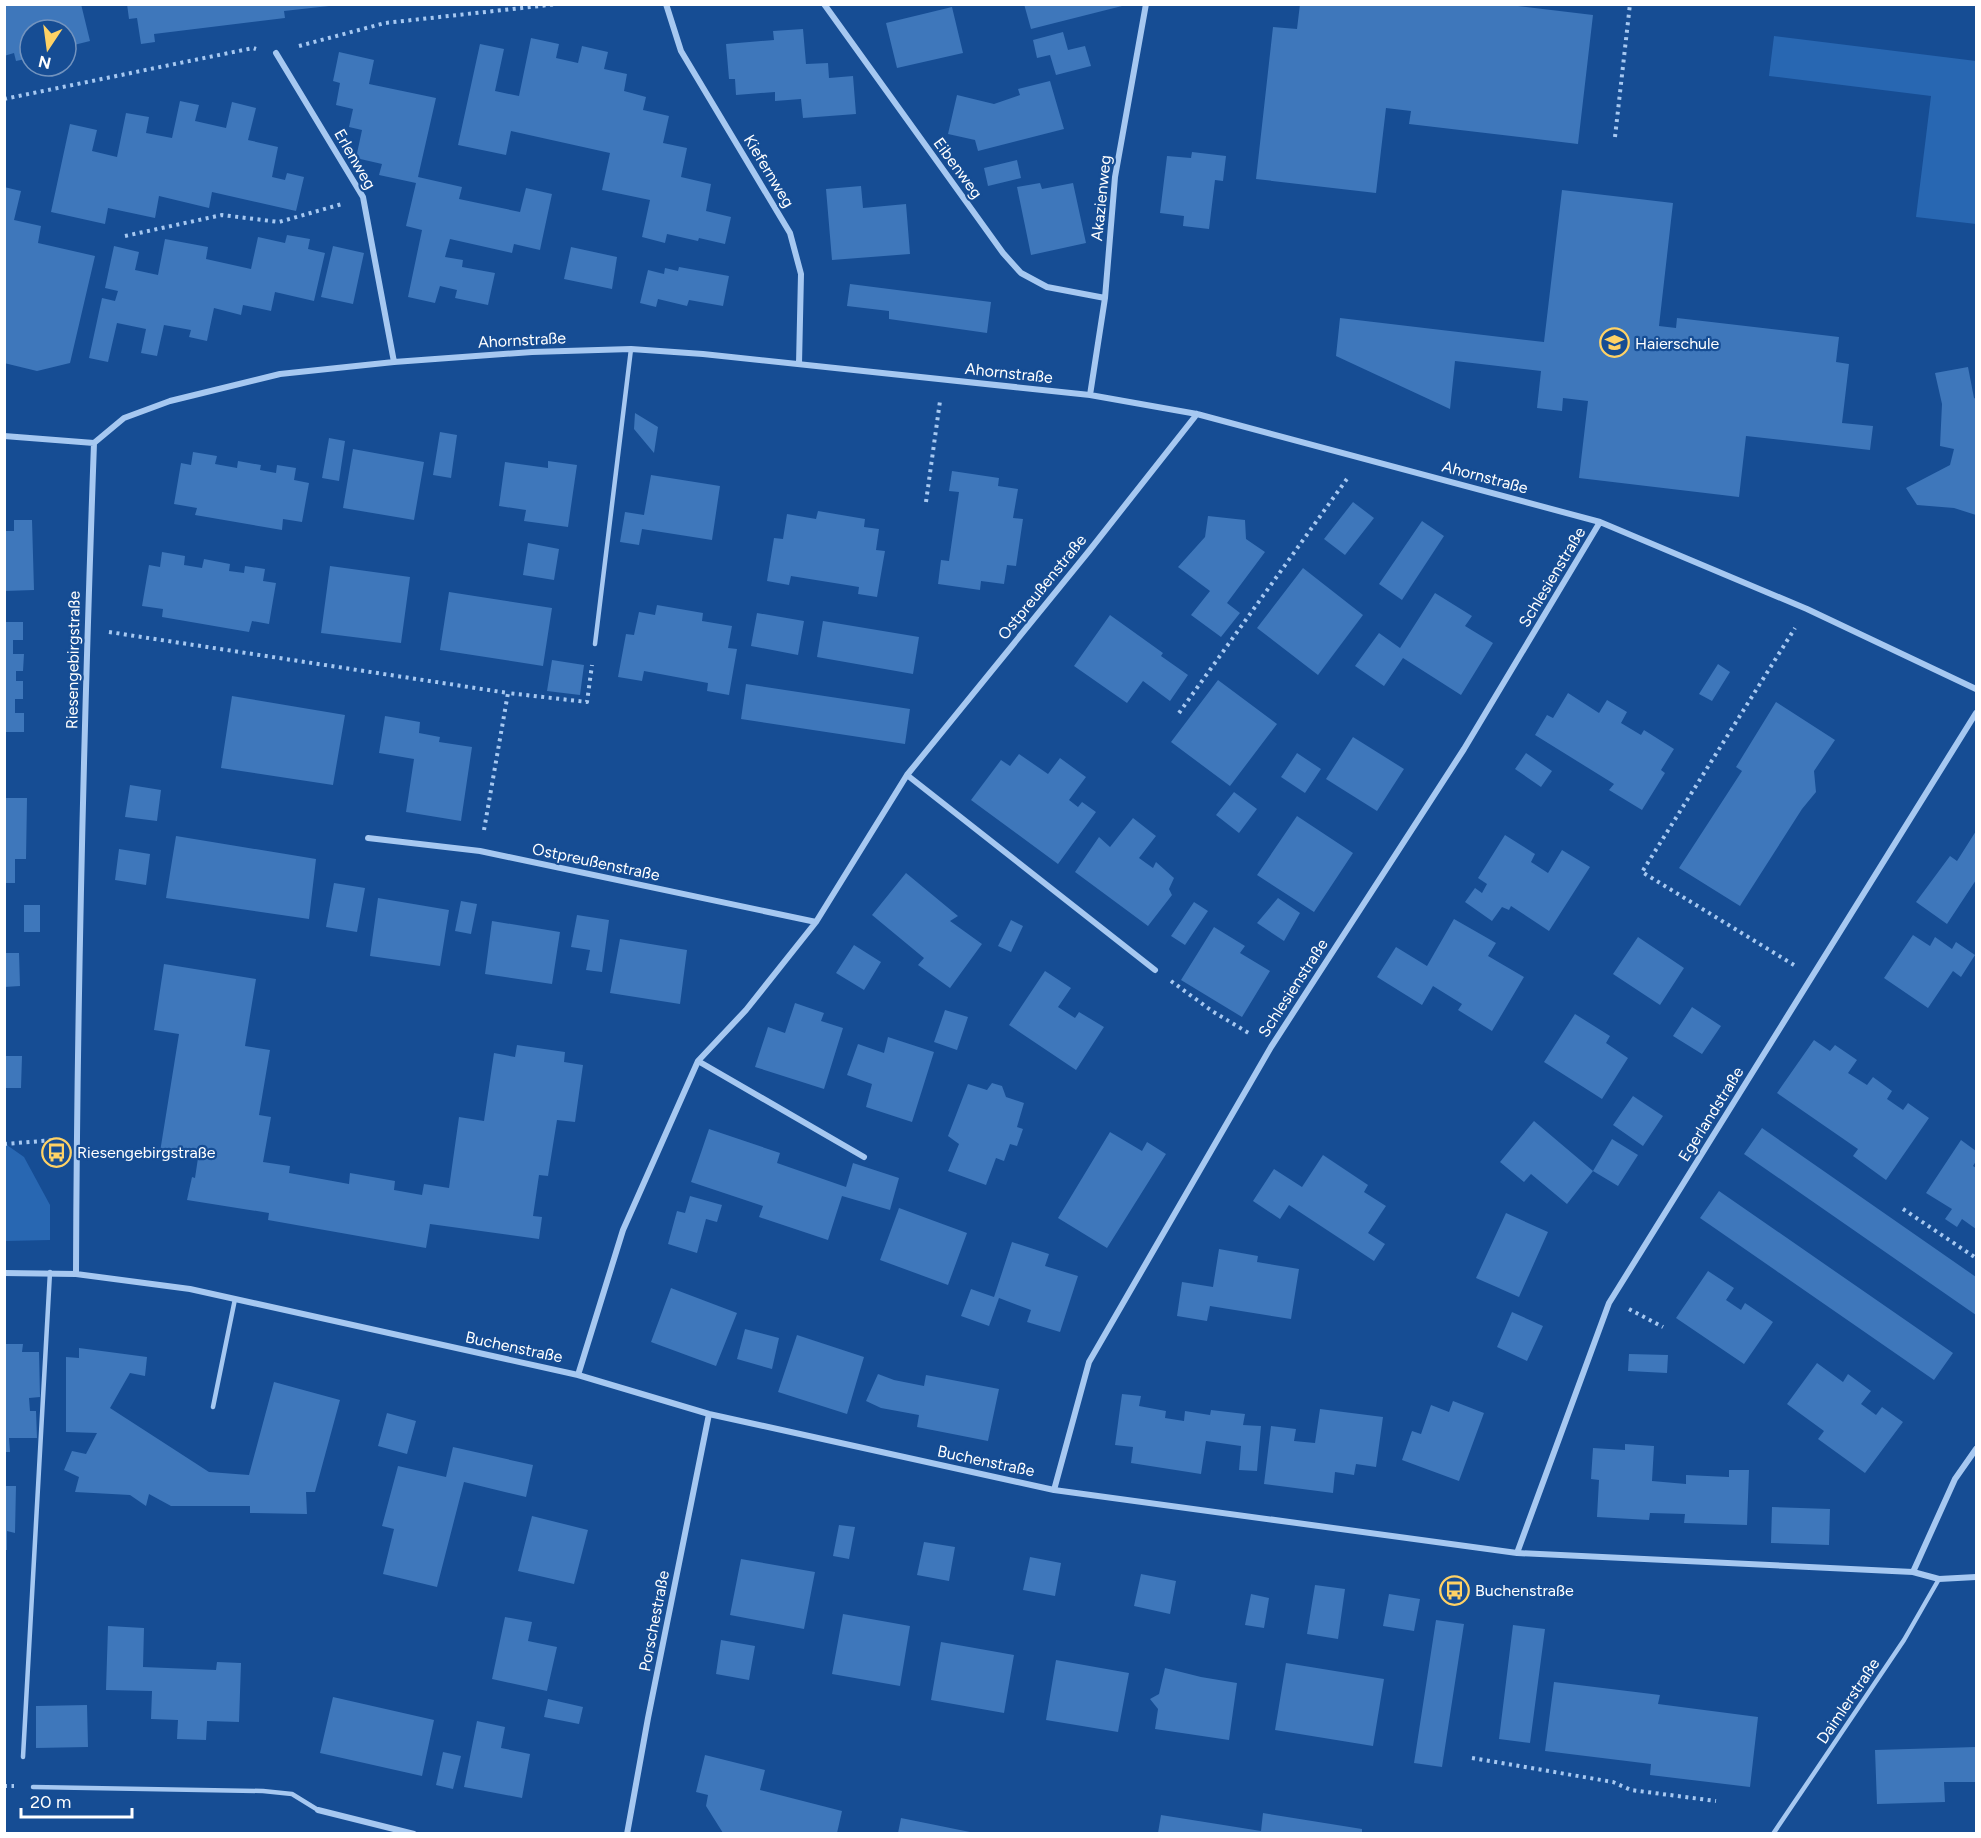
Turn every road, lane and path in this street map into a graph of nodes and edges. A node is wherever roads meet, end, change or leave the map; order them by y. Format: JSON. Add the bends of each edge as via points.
{"nodes":[{"id":1,"x":666,"y":4,"type":"edge"},
{"id":2,"x":824,"y":4,"type":"edge"},
{"id":3,"x":1146,"y":4,"type":"edge"},
{"id":4,"x":1630,"y":4,"type":"edge"},
{"id":5,"x":276,"y":53,"type":"dead end"},
{"id":6,"x":1615,"y":137,"type":"dead end"},
{"id":7,"x":363,"y":197,"type":"junction"},
{"id":8,"x":125,"y":236,"type":"dead end"},
{"id":9,"x":1105,"y":298,"type":"junction"},
{"id":10,"x":631,"y":349,"type":"junction"},
{"id":11,"x":394,"y":362,"type":"junction"},
{"id":12,"x":799,"y":364,"type":"junction"},
{"id":13,"x":943,"y":379,"type":"junction"},
{"id":14,"x":1090,"y":395,"type":"junction"},
{"id":15,"x":1197,"y":414,"type":"junction"},
{"id":16,"x":4,"y":436,"type":"edge"},
{"id":17,"x":94,"y":443,"type":"junction"},
{"id":18,"x":1362,"y":458,"type":"junction"},
{"id":19,"x":926,"y":502,"type":"dead end"},
{"id":20,"x":1600,"y":522,"type":"junction"},
{"id":21,"x":1807,"y":609,"type":"junction"},
{"id":22,"x":87,"y":628,"type":"junction"},
{"id":23,"x":595,"y":644,"type":"joint"},
{"id":24,"x":1977,"y":689,"type":"edge"},
{"id":25,"x":508,"y":693,"type":"junction"},
{"id":26,"x":1179,"y":713,"type":"dead end"},
{"id":27,"x":1977,"y":713,"type":"edge"},
{"id":28,"x":906,"y":776,"type":"junction"},
{"id":29,"x":368,"y":838,"type":"dead end"},
{"id":30,"x":480,"y":851,"type":"junction"},
{"id":31,"x":816,"y":922,"type":"junction"},
{"id":32,"x":1155,"y":970,"type":"joint"},
{"id":33,"x":1813,"y":976,"type":"junction"},
{"id":34,"x":1271,"y":1047,"type":"junction"},
{"id":35,"x":698,"y":1061,"type":"junction"},
{"id":36,"x":76,"y":1138,"type":"junction"},
{"id":37,"x":4,"y":1144,"type":"edge"},
{"id":38,"x":864,"y":1157,"type":"dead end"},
{"id":39,"x":1903,"y":1209,"type":"dead end"},
{"id":40,"x":1977,"y":1258,"type":"edge"},
{"id":41,"x":50,"y":1272,"type":"junction"},
{"id":42,"x":4,"y":1273,"type":"edge"},
{"id":43,"x":76,"y":1274,"type":"junction"},
{"id":44,"x":235,"y":1299,"type":"junction"},
{"id":45,"x":1612,"y":1299,"type":"junction"},
{"id":46,"x":1663,"y":1327,"type":"dead end"},
{"id":47,"x":578,"y":1375,"type":"junction"},
{"id":48,"x":213,"y":1407,"type":"dead end"},
{"id":49,"x":710,"y":1414,"type":"junction"},
{"id":50,"x":1977,"y":1449,"type":"edge"},
{"id":51,"x":1054,"y":1490,"type":"junction"},
{"id":52,"x":1517,"y":1553,"type":"junction"},
{"id":53,"x":1913,"y":1572,"type":"junction"},
{"id":54,"x":1977,"y":1577,"type":"edge"},
{"id":55,"x":1939,"y":1579,"type":"junction"},
{"id":56,"x":23,"y":1757,"type":"dead end"},
{"id":57,"x":1472,"y":1758,"type":"dead end"},
{"id":58,"x":33,"y":1787,"type":"dead end"},
{"id":59,"x":1716,"y":1801,"type":"dead end"},
{"id":60,"x":318,"y":1810,"type":"joint"},
{"id":61,"x":414,"y":1833,"type":"edge"},
{"id":62,"x":627,"y":1833,"type":"edge"},
{"id":63,"x":1773,"y":1833,"type":"edge"}],
"edges":[{"from":1,"to":12,"type":"street","name":"Kiefernweg","via":[[681,51],[790,232],[801,274]]},
{"from":2,"to":9,"type":"street","name":"Eibenweg","via":[[1021,273],[1047,287]]},
{"from":3,"to":9,"type":"street","name":"Akazienweg","via":[[1115,177]]},
{"from":4,"to":6,"type":"path"},
{"from":5,"to":7,"type":"street","name":"Erlenweg"},
{"from":7,"to":8,"type":"path","via":[[279,222],[222,215]]},
{"from":7,"to":11,"type":"street","name":"Erlenweg"},
{"from":9,"to":14,"type":"street","name":"Akazienweg"},
{"from":10,"to":11,"type":"street","name":"Ahornstraße"},
{"from":10,"to":12,"type":"street","name":"Ahornstraße"},
{"from":10,"to":23,"type":"lane"},
{"from":11,"to":17,"type":"street","name":"Ahornstraße","via":[[280,374],[170,401],[124,418]]},
{"from":12,"to":13,"type":"street","name":"Ahornstraße"},
{"from":13,"to":14,"type":"street","name":"Ahornstraße"},
{"from":13,"to":19,"type":"path"},
{"from":14,"to":15,"type":"street","name":"Ahornstraße"},
{"from":15,"to":18,"type":"street","name":"Ahornstraße"},
{"from":15,"to":28,"type":"street","name":"Ostpreußenstraße"},
{"from":16,"to":17,"type":"street"},
{"from":17,"to":22,"type":"street","name":"Riesengebirgstraße"},
{"from":18,"to":20,"type":"street","name":"Ahornstraße"},
{"from":18,"to":26,"type":"path"},
{"from":20,"to":21,"type":"street","name":"Ahornstraße"},
{"from":20,"to":34,"type":"street","name":"Schlesienstraße","via":[[1464,749]]},
{"from":21,"to":24,"type":"street","name":"Ahornstraße"},
{"from":21,"to":33,"type":"path","via":[[1642,872]]},
{"from":22,"to":25,"type":"path"},
{"from":22,"to":36,"type":"street","name":"Riesengebirgstraße"},
{"from":23,"to":25,"type":"path","via":[[587,702]]},
{"from":25,"to":30,"type":"path"},
{"from":27,"to":33,"type":"street","name":"Egerlandstraße"},
{"from":28,"to":31,"type":"street","name":"Ostpreußenstraße"},
{"from":28,"to":32,"type":"street"},
{"from":29,"to":30,"type":"street","name":"Ostpreußenstraße"},
{"from":30,"to":31,"type":"street","name":"Ostpreußenstraße"},
{"from":31,"to":35,"type":"street","name":"Ostpreußenstraße","via":[[746,1010]]},
{"from":32,"to":34,"type":"path"},
{"from":33,"to":45,"type":"street","name":"Egerlandstraße"},
{"from":34,"to":51,"type":"street","name":"Schlesienstraße","via":[[1089,1362]]},
{"from":35,"to":38,"type":"street"},
{"from":35,"to":47,"type":"street","name":"Ostpreußenstraße","via":[[622,1230]]},
{"from":36,"to":37,"type":"path"},
{"from":36,"to":43,"type":"street","name":"Riesengebirgstraße"},
{"from":39,"to":40,"type":"path"},
{"from":41,"to":42,"type":"street","name":"Buchenstraße"},
{"from":41,"to":43,"type":"street","name":"Buchenstraße"},
{"from":41,"to":56,"type":"lane"},
{"from":43,"to":44,"type":"street","name":"Buchenstraße"},
{"from":44,"to":47,"type":"street","name":"Buchenstraße"},
{"from":44,"to":48,"type":"lane"},
{"from":45,"to":46,"type":"path"},
{"from":45,"to":52,"type":"street","name":"Egerlandstraße"},
{"from":47,"to":49,"type":"street","name":"Buchenstraße"},
{"from":49,"to":51,"type":"street","name":"Buchenstraße"},
{"from":49,"to":62,"type":"street","name":"Porschestraße"},
{"from":50,"to":53,"type":"street","via":[[1955,1479]]},
{"from":51,"to":52,"type":"street","name":"Buchenstraße"},
{"from":52,"to":53,"type":"street","name":"Buchenstraße"},
{"from":53,"to":55,"type":"street","name":"Buchenstraße"},
{"from":54,"to":55,"type":"street","name":"Buchenstraße"},
{"from":55,"to":63,"type":"lane","name":"Daimlerstraße","via":[[1904,1640]]},
{"from":57,"to":59,"type":"path","via":[[1613,1782],[1631,1790]]},
{"from":58,"to":60,"type":"lane","via":[[263,1791],[292,1794]]},
{"from":60,"to":61,"type":"street"}]}
